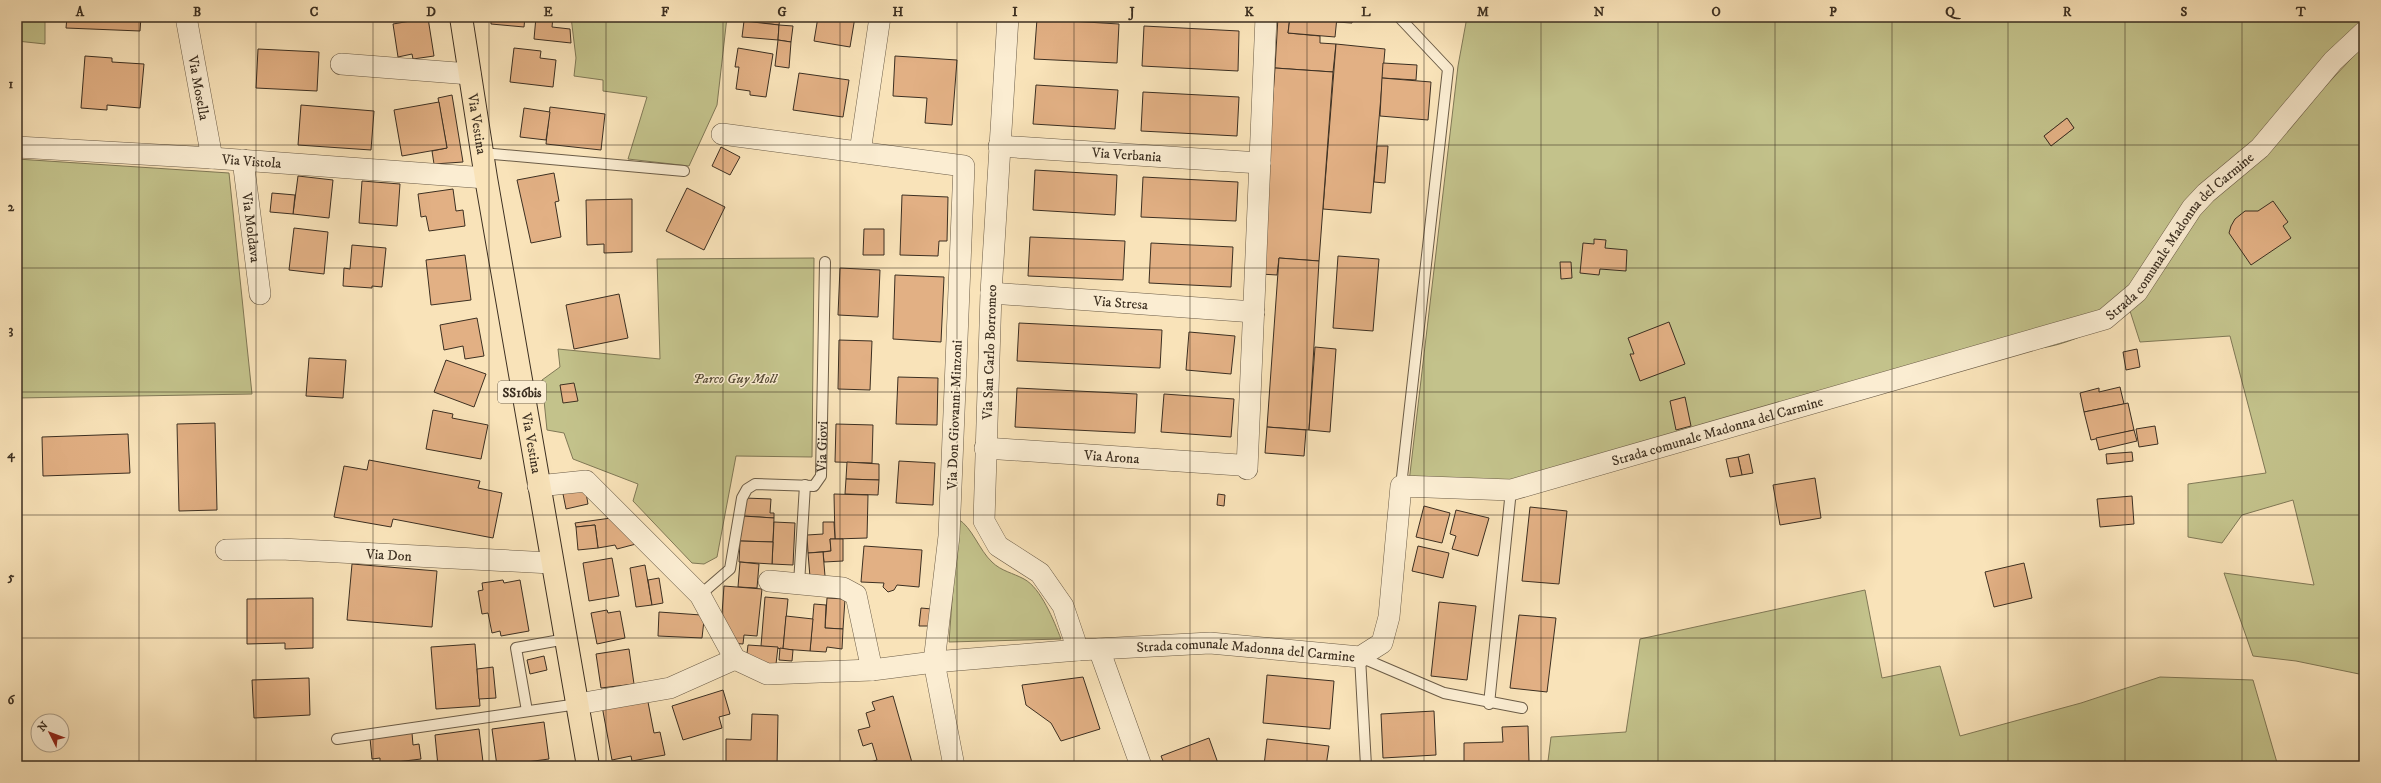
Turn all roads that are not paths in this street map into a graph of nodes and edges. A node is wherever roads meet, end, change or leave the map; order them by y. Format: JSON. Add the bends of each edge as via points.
{"nodes":[{"id":1,"x":186,"y":17,"type":"edge"},
{"id":2,"x":461,"y":17,"type":"edge"},
{"id":3,"x":880,"y":17,"type":"edge"},
{"id":4,"x":1008,"y":17,"type":"edge"},
{"id":5,"x":1400,"y":17,"type":"edge"},
{"id":6,"x":1266,"y":20,"type":"edge"},
{"id":7,"x":2364,"y":32,"type":"edge"},
{"id":8,"x":341,"y":64,"type":"dead end"},
{"id":9,"x":470,"y":74,"type":"junction"},
{"id":10,"x":722,"y":134,"type":"dead end"},
{"id":11,"x":999,"y":146,"type":"junction"},
{"id":12,"x":17,"y":147,"type":"edge"},
{"id":13,"x":860,"y":152,"type":"junction"},
{"id":14,"x":482,"y":153,"type":"junction"},
{"id":15,"x":212,"y":158,"type":"junction"},
{"id":16,"x":243,"y":160,"type":"junction"},
{"id":17,"x":1257,"y":163,"type":"junction"},
{"id":18,"x":684,"y":171,"type":"dead end"},
{"id":19,"x":486,"y":178,"type":"junction"},
{"id":20,"x":825,"y":262,"type":"dead end"},
{"id":21,"x":991,"y":293,"type":"junction"},
{"id":22,"x":260,"y":294,"type":"dead end"},
{"id":23,"x":1251,"y":312,"type":"junction"},
{"id":24,"x":986,"y":448,"type":"junction"},
{"id":25,"x":805,"y":485,"type":"junction"},
{"id":26,"x":538,"y":486,"type":"junction"},
{"id":27,"x":1401,"y":486,"type":"junction"},
{"id":28,"x":1511,"y":490,"type":"junction"},
{"id":29,"x":226,"y":550,"type":"dead end"},
{"id":30,"x":551,"y":563,"type":"junction"},
{"id":31,"x":769,"y":581,"type":"dead end"},
{"id":32,"x":798,"y":584,"type":"junction"},
{"id":33,"x":700,"y":595,"type":"junction"},
{"id":34,"x":566,"y":639,"type":"junction"},
{"id":35,"x":1099,"y":649,"type":"junction"},
{"id":36,"x":1078,"y":650,"type":"junction"},
{"id":37,"x":1360,"y":657,"type":"junction"},
{"id":38,"x":735,"y":660,"type":"junction"},
{"id":39,"x":934,"y":662,"type":"junction"},
{"id":40,"x":872,"y":670,"type":"junction"},
{"id":41,"x":578,"y":704,"type":"junction"},
{"id":42,"x":1489,"y":704,"type":"junction"},
{"id":43,"x":1522,"y":708,"type":"dead end"},
{"id":44,"x":527,"y":711,"type":"junction"},
{"id":45,"x":337,"y":739,"type":"dead end"},
{"id":46,"x":588,"y":766,"type":"edge"},
{"id":47,"x":954,"y":766,"type":"edge"},
{"id":48,"x":1141,"y":766,"type":"edge"},
{"id":49,"x":1366,"y":766,"type":"edge"}],
"edges":[{"from":1,"to":15,"type":"street","name":"Via Mosella"},
{"from":2,"to":9,"type":"main road","name":"Via Vestina","number":"SS16bis"},
{"from":3,"to":13,"type":"street"},
{"from":4,"to":11,"type":"street","name":"Via San Carlo Borromeo"},
{"from":5,"to":27,"type":"lane","via":[[1448,69]]},
{"from":6,"to":17,"type":"street"},
{"from":7,"to":28,"type":"street","name":"Strada comunale Madonna del Carmine","via":[[2333,61],[2260,148],[2192,208],[2137,292],[2105,319]]},
{"from":8,"to":9,"type":"street","name":"Via Vestina"},
{"from":9,"to":14,"type":"main road","name":"Via Vestina","number":"SS16bis"},
{"from":10,"to":13,"type":"street","name":"Via Don Giovanni Minzoni"},
{"from":11,"to":17,"type":"street","name":"Via Verbania"},
{"from":11,"to":21,"type":"street","name":"Via San Carlo Borromeo"},
{"from":12,"to":15,"type":"street","name":"Via Vistola"},
{"from":13,"to":39,"type":"street","name":"Via Don Giovanni Minzoni","via":[[964,166],[949,536]]},
{"from":14,"to":18,"type":"lane"},
{"from":14,"to":19,"type":"main road","name":"Via Vestina","number":"SS16bis"},
{"from":15,"to":16,"type":"street","name":"Via Vistola"},
{"from":16,"to":19,"type":"street","name":"Via Vistola"},
{"from":16,"to":22,"type":"street","name":"Via Moldava"},
{"from":17,"to":23,"type":"street"},
{"from":19,"to":26,"type":"main road","name":"Via Vestina","number":"SS16bis"},
{"from":20,"to":25,"type":"lane","name":"Via Giovi","via":[[821,476],[814,486]]},
{"from":21,"to":23,"type":"street","name":"Via Stresa"},
{"from":21,"to":24,"type":"street","name":"Via San Carlo Borromeo"},
{"from":23,"to":24,"type":"street","name":"Via Arona","via":[[1243,467]]},
{"from":24,"to":36,"type":"street","name":"Via San Carlo Borromeo","via":[[984,521],[998,546],[1040,572],[1063,606]]},
{"from":25,"to":32,"type":"lane"},
{"from":25,"to":33,"type":"lane","name":"Via Giovi","via":[[755,484],[747,489],[742,498],[730,569]]},
{"from":26,"to":30,"type":"main road","name":"Via Vestina","number":"SS16bis"},
{"from":26,"to":33,"type":"street","via":[[586,481]]},
{"from":27,"to":28,"type":"street","name":"Strada comunale Madonna del Carmine"},
{"from":27,"to":37,"type":"street","name":"Strada comunale Madonna del Carmine","via":[[1389,617],[1382,643]]},
{"from":28,"to":42,"type":"lane"},
{"from":29,"to":30,"type":"street","name":"Via Don","via":[[281,549]]},
{"from":30,"to":34,"type":"main road","name":"Via Vestina","number":"SS16bis"},
{"from":31,"to":32,"type":"street"},
{"from":32,"to":40,"type":"street","via":[[843,588],[856,595]]},
{"from":33,"to":38,"type":"street"},
{"from":34,"to":41,"type":"main road","name":"Via Vestina","number":"SS16bis"},
{"from":34,"to":44,"type":"lane","via":[[516,648]]},
{"from":35,"to":36,"type":"street","name":"Strada comunale Madonna del Carmine"},
{"from":35,"to":37,"type":"street","name":"Strada comunale Madonna del Carmine","via":[[1210,643]]},
{"from":35,"to":48,"type":"street"},
{"from":36,"to":39,"type":"street","name":"Strada comunale Madonna del Carmine"},
{"from":37,"to":42,"type":"lane","via":[[1444,693]]},
{"from":37,"to":49,"type":"lane"},
{"from":38,"to":40,"type":"street","via":[[767,674]]},
{"from":38,"to":41,"type":"street","via":[[670,688]]},
{"from":39,"to":40,"type":"street"},
{"from":39,"to":47,"type":"street","name":"Via Don Giovanni Minzoni"},
{"from":41,"to":44,"type":"lane"},
{"from":41,"to":46,"type":"main road","name":"Via Vestina","number":"SS16bis"},
{"from":42,"to":43,"type":"lane"},
{"from":44,"to":45,"type":"lane"}]}
